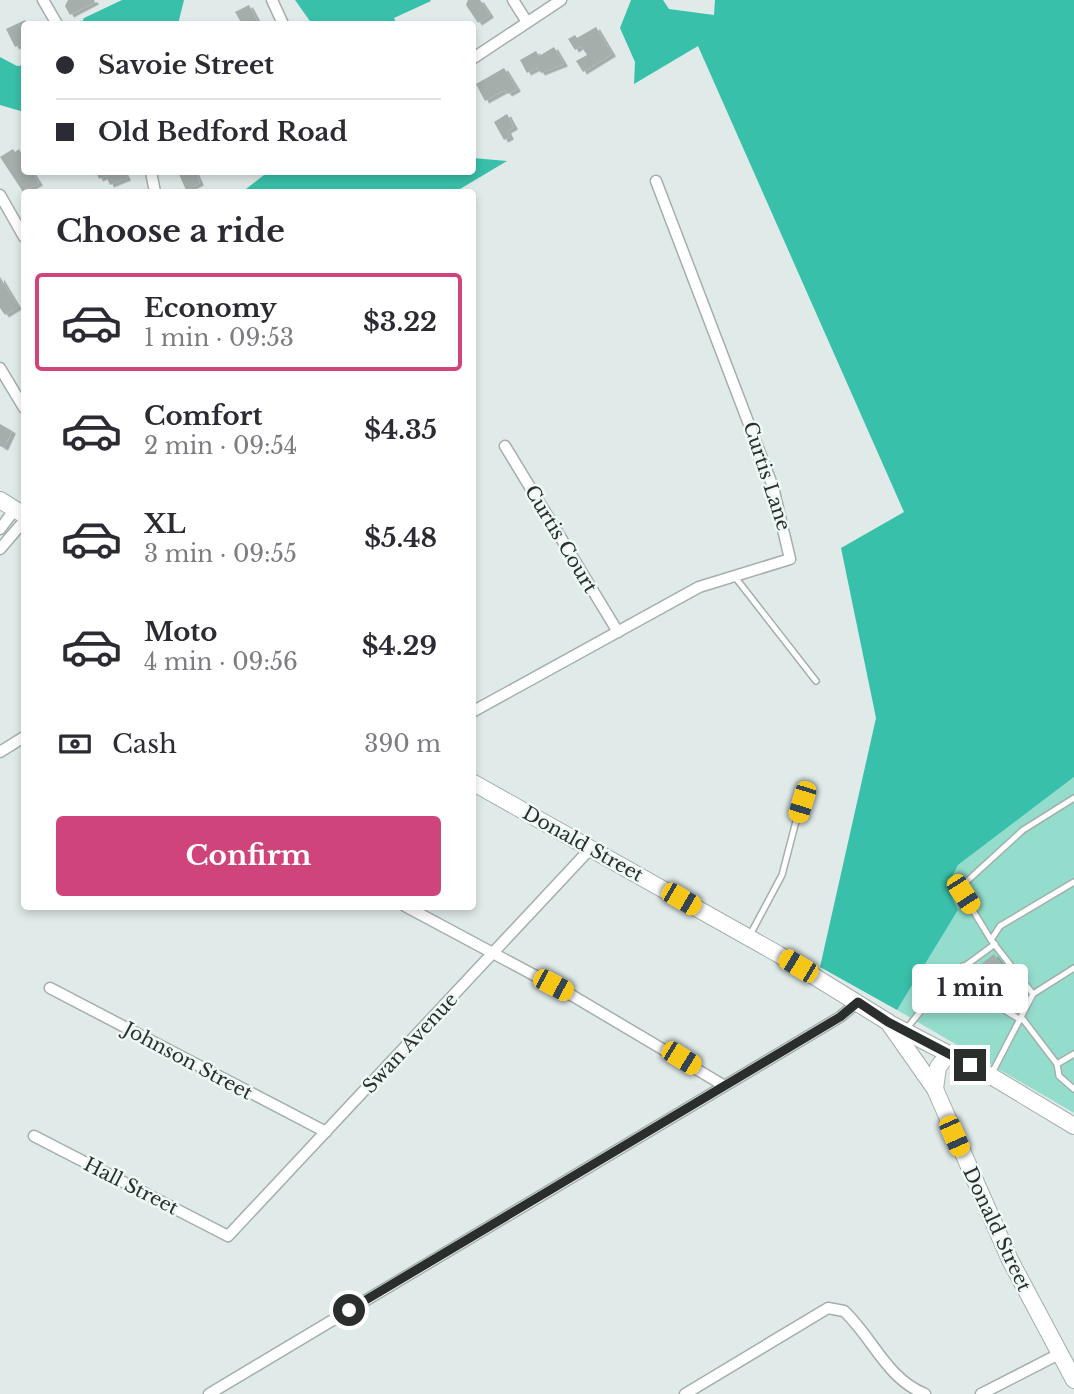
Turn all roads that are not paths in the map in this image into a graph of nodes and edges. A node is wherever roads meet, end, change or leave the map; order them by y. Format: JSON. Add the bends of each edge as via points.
{"nodes":[{"id":1,"x":43,"y":0,"type":"edge"},
{"id":2,"x":272,"y":0,"type":"edge"},
{"id":3,"x":513,"y":0,"type":"edge"},
{"id":4,"x":561,"y":0,"type":"edge"},
{"id":5,"x":55,"y":21,"type":"edge"},
{"id":6,"x":282,"y":21,"type":"edge"},
{"id":7,"x":527,"y":22,"type":"junction"},
{"id":8,"x":476,"y":56,"type":"edge"},
{"id":9,"x":656,"y":181,"type":"dead end"},
{"id":10,"x":0,"y":195,"type":"edge"},
{"id":11,"x":21,"y":232,"type":"edge"},
{"id":12,"x":0,"y":368,"type":"edge"},
{"id":13,"x":21,"y":403,"type":"edge"},
{"id":14,"x":505,"y":446,"type":"dead end"},
{"id":15,"x":0,"y":500,"type":"edge"},
{"id":16,"x":21,"y":515,"type":"edge"},
{"id":17,"x":0,"y":529,"type":"edge"},
{"id":18,"x":0,"y":549,"type":"edge"},
{"id":19,"x":735,"y":577,"type":"junction"},
{"id":20,"x":618,"y":632,"type":"junction"},
{"id":21,"x":816,"y":681,"type":"dead end"},
{"id":22,"x":476,"y":710,"type":"edge"},
{"id":23,"x":21,"y":739,"type":"edge"},
{"id":24,"x":0,"y":752,"type":"edge"},
{"id":25,"x":476,"y":784,"type":"edge"},
{"id":26,"x":1074,"y":798,"type":"edge"},
{"id":27,"x":802,"y":802,"type":"dead end"},
{"id":28,"x":591,"y":848,"type":"junction"},
{"id":29,"x":1074,"y":882,"type":"edge"},
{"id":30,"x":413,"y":910,"type":"edge"},
{"id":31,"x":749,"y":938,"type":"junction"},
{"id":32,"x":993,"y":942,"type":"junction"},
{"id":33,"x":494,"y":953,"type":"junction"},
{"id":34,"x":963,"y":966,"type":"junction"},
{"id":35,"x":1074,"y":968,"type":"edge"},
{"id":36,"x":51,"y":989,"type":"dead end"},
{"id":37,"x":1033,"y":994,"type":"junction"},
{"id":38,"x":858,"y":1002,"type":"junction"},
{"id":39,"x":1021,"y":1019,"type":"junction"},
{"id":40,"x":888,"y":1022,"type":"junction"},
{"id":41,"x":905,"y":1030,"type":"junction"},
{"id":42,"x":949,"y":1054,"type":"junction"},
{"id":43,"x":1074,"y":1054,"type":"edge"},
{"id":44,"x":1056,"y":1064,"type":"junction"},
{"id":45,"x":991,"y":1076,"type":"junction"},
{"id":46,"x":723,"y":1085,"type":"junction"},
{"id":47,"x":934,"y":1089,"type":"junction"},
{"id":48,"x":1074,"y":1089,"type":"edge"},
{"id":49,"x":1074,"y":1126,"type":"edge"},
{"id":50,"x":326,"y":1132,"type":"junction"},
{"id":51,"x":34,"y":1136,"type":"dead end"},
{"id":52,"x":228,"y":1236,"type":"joint"},
{"id":53,"x":1059,"y":1354,"type":"junction"},
{"id":54,"x":1072,"y":1373,"type":"edge"},
{"id":55,"x":209,"y":1394,"type":"edge"},
{"id":56,"x":685,"y":1394,"type":"edge"},
{"id":57,"x":925,"y":1394,"type":"edge"},
{"id":58,"x":981,"y":1394,"type":"edge"}],
"edges":[{"from":1,"to":5,"type":"street"},
{"from":2,"to":6,"type":"street"},
{"from":3,"to":7,"type":"street"},
{"from":4,"to":7,"type":"street"},
{"from":7,"to":8,"type":"street"},
{"from":9,"to":19,"type":"street","name":"Curtis Lane","via":[[752,427],[785,530],[790,559]]},
{"from":10,"to":11,"type":"street"},
{"from":12,"to":13,"type":"street"},
{"from":14,"to":20,"type":"street","name":"Curtis Court"},
{"from":15,"to":16,"type":"street"},
{"from":16,"to":17,"type":"street"},
{"from":16,"to":18,"type":"street"},
{"from":19,"to":20,"type":"street","name":"Curtis Lane","via":[[699,587]]},
{"from":19,"to":21,"type":"lane"},
{"from":20,"to":22,"type":"street","name":"Curtis Lane"},
{"from":23,"to":24,"type":"street"},
{"from":25,"to":28,"type":"street","name":"Donald Street"},
{"from":26,"to":32,"type":"lane","via":[[1023,830],[965,883],[963,894]]},
{"from":27,"to":31,"type":"lane","via":[[782,875]]},
{"from":28,"to":31,"type":"street","name":"Donald Street"},
{"from":28,"to":33,"type":"street","name":"Swan Avenue"},
{"from":29,"to":32,"type":"lane","via":[[1000,926]]},
{"from":30,"to":33,"type":"street"},
{"from":31,"to":38,"type":"street","name":"Donald Street"},
{"from":32,"to":34,"type":"lane"},
{"from":32,"to":37,"type":"lane"},
{"from":33,"to":46,"type":"street"},
{"from":33,"to":50,"type":"street","name":"Swan Avenue"},
{"from":34,"to":39,"type":"lane","via":[[999,1007]]},
{"from":34,"to":41,"type":"lane"},
{"from":35,"to":37,"type":"lane"},
{"from":36,"to":50,"type":"street","name":"Johnson Street"},
{"from":37,"to":39,"type":"lane"},
{"from":38,"to":40,"type":"street","name":"Donald Street"},
{"from":38,"to":46,"type":"street"},
{"from":39,"to":44,"type":"lane"},
{"from":39,"to":45,"type":"lane"},
{"from":40,"to":41,"type":"street"},
{"from":40,"to":47,"type":"street","name":"Donald Street"},
{"from":41,"to":42,"type":"street"},
{"from":42,"to":45,"type":"street"},
{"from":42,"to":47,"type":"street","via":[[938,1067]]},
{"from":43,"to":44,"type":"lane"},
{"from":44,"to":48,"type":"lane","via":[[1059,1076]]},
{"from":45,"to":49,"type":"street"},
{"from":46,"to":55,"type":"street"},
{"from":47,"to":53,"type":"street","name":"Donald Street","via":[[1010,1260]]},
{"from":50,"to":52,"type":"street","name":"Swan Avenue"},
{"from":51,"to":52,"type":"street","name":"Hall Street"},
{"from":53,"to":54,"type":"street","name":"Donald Street"},
{"from":53,"to":58,"type":"street"},
{"from":56,"to":57,"type":"street","via":[[828,1308],[844,1311],[888,1368]]}]}
